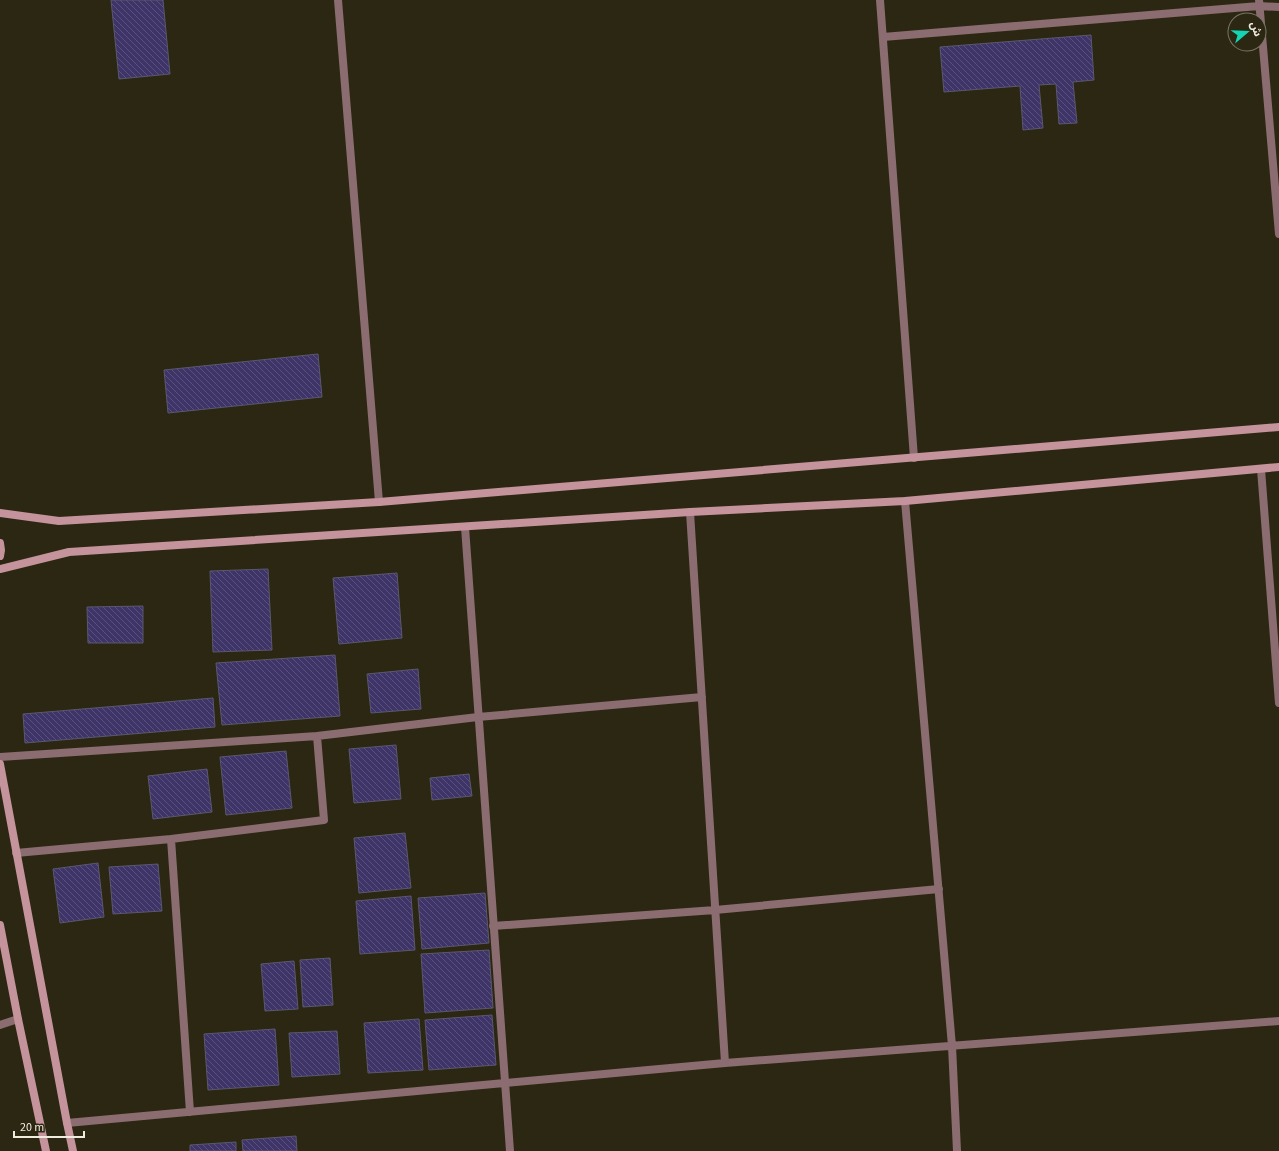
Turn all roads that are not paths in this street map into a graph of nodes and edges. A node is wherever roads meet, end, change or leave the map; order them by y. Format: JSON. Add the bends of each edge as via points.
{"nodes":[{"id":1,"x":338,"y":0,"type":"edge"},
{"id":2,"x":880,"y":0,"type":"edge"},
{"id":3,"x":1259,"y":3,"type":"edge"},
{"id":4,"x":1279,"y":7,"type":"edge"},
{"id":5,"x":883,"y":37,"type":"junction"},
{"id":6,"x":1279,"y":234,"type":"edge"},
{"id":7,"x":1279,"y":427,"type":"edge"},
{"id":8,"x":914,"y":458,"type":"junction"},
{"id":9,"x":1279,"y":467,"type":"edge"},
{"id":10,"x":1261,"y":469,"type":"junction"},
{"id":11,"x":906,"y":501,"type":"junction"},
{"id":12,"x":379,"y":502,"type":"junction"},
{"id":13,"x":690,"y":512,"type":"junction"},
{"id":14,"x":0,"y":513,"type":"edge"},
{"id":15,"x":465,"y":527,"type":"junction"},
{"id":16,"x":0,"y":543,"type":"edge"},
{"id":17,"x":0,"y":556,"type":"edge"},
{"id":18,"x":0,"y":569,"type":"edge"},
{"id":19,"x":702,"y":697,"type":"junction"},
{"id":20,"x":1279,"y":703,"type":"edge"},
{"id":21,"x":478,"y":716,"type":"junction"},
{"id":22,"x":317,"y":736,"type":"junction"},
{"id":23,"x":0,"y":757,"type":"edge"},
{"id":24,"x":0,"y":764,"type":"edge"},
{"id":25,"x":171,"y":838,"type":"junction"},
{"id":26,"x":16,"y":853,"type":"junction"},
{"id":27,"x":939,"y":889,"type":"junction"},
{"id":28,"x":715,"y":910,"type":"junction"},
{"id":29,"x":0,"y":925,"type":"edge"},
{"id":30,"x":493,"y":926,"type":"junction"},
{"id":31,"x":18,"y":1019,"type":"junction"},
{"id":32,"x":1279,"y":1021,"type":"edge"},
{"id":33,"x":0,"y":1025,"type":"edge"},
{"id":34,"x":952,"y":1046,"type":"junction"},
{"id":35,"x":724,"y":1063,"type":"junction"},
{"id":36,"x":505,"y":1083,"type":"junction"},
{"id":37,"x":190,"y":1112,"type":"junction"},
{"id":38,"x":66,"y":1123,"type":"junction"},
{"id":39,"x":46,"y":1151,"type":"edge"},
{"id":40,"x":73,"y":1151,"type":"edge"},
{"id":41,"x":510,"y":1151,"type":"edge"},
{"id":42,"x":957,"y":1151,"type":"edge"}],
"edges":[{"from":1,"to":12,"type":"street"},
{"from":2,"to":5,"type":"street"},
{"from":3,"to":4,"type":"street"},
{"from":3,"to":5,"type":"street"},
{"from":3,"to":6,"type":"street"},
{"from":5,"to":8,"type":"street"},
{"from":7,"to":8,"type":"main road"},
{"from":8,"to":12,"type":"main road"},
{"from":9,"to":10,"type":"main road"},
{"from":10,"to":11,"type":"main road"},
{"from":10,"to":20,"type":"street"},
{"from":11,"to":13,"type":"main road"},
{"from":11,"to":27,"type":"street"},
{"from":12,"to":14,"type":"main road","via":[[59,521]]},
{"from":13,"to":15,"type":"main road"},
{"from":13,"to":19,"type":"street"},
{"from":15,"to":18,"type":"main road","via":[[69,552]]},
{"from":15,"to":21,"type":"street"},
{"from":16,"to":17,"type":"main road"},
{"from":19,"to":21,"type":"street"},
{"from":19,"to":28,"type":"street"},
{"from":21,"to":22,"type":"street"},
{"from":21,"to":30,"type":"street"},
{"from":22,"to":23,"type":"street"},
{"from":22,"to":25,"type":"street","via":[[324,820]]},
{"from":24,"to":26,"type":"main road"},
{"from":25,"to":26,"type":"street"},
{"from":25,"to":37,"type":"street"},
{"from":26,"to":38,"type":"main road"},
{"from":27,"to":28,"type":"street"},
{"from":27,"to":34,"type":"street"},
{"from":28,"to":30,"type":"street"},
{"from":28,"to":35,"type":"street"},
{"from":29,"to":31,"type":"main road"},
{"from":30,"to":36,"type":"street"},
{"from":31,"to":33,"type":"street"},
{"from":31,"to":39,"type":"main road"},
{"from":32,"to":34,"type":"street"},
{"from":34,"to":35,"type":"street"},
{"from":34,"to":42,"type":"street"},
{"from":35,"to":36,"type":"street"},
{"from":36,"to":37,"type":"street"},
{"from":36,"to":41,"type":"street"},
{"from":37,"to":38,"type":"street"},
{"from":38,"to":40,"type":"main road"}]}
